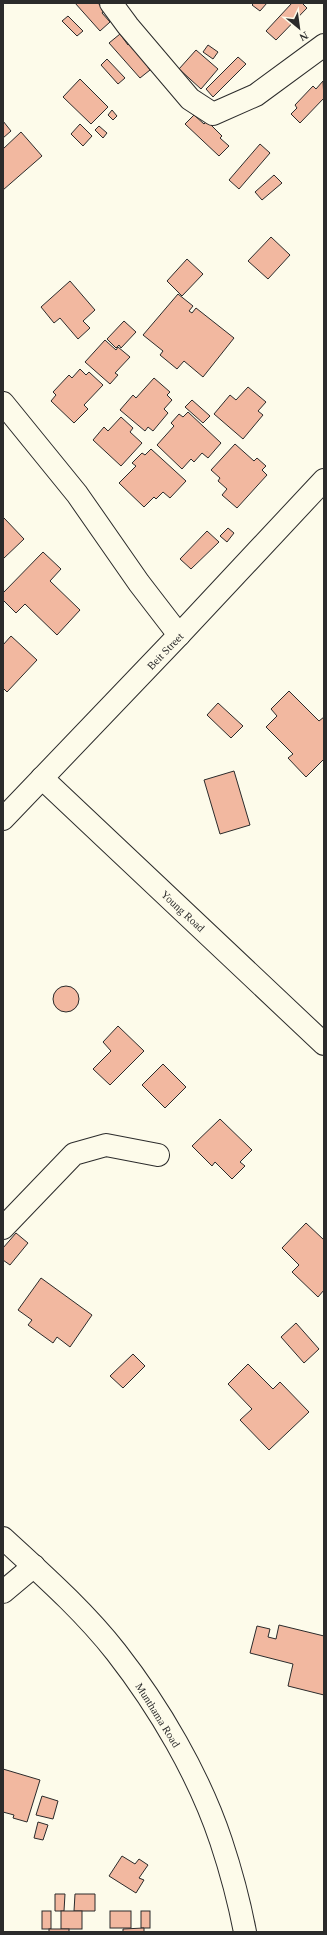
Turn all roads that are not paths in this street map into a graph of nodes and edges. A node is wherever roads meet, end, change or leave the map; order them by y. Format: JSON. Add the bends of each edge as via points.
{"nodes":[{"id":1,"x":111,"y":3,"type":"edge"},
{"id":2,"x":324,"y":45,"type":"edge"},
{"id":3,"x":3,"y":403,"type":"edge"},
{"id":4,"x":324,"y":480,"type":"edge"},
{"id":5,"x":180,"y":635,"type":"junction"},
{"id":6,"x":42,"y":778,"type":"junction"},
{"id":7,"x":3,"y":819,"type":"edge"},
{"id":8,"x":324,"y":1044,"type":"edge"},
{"id":9,"x":158,"y":1155,"type":"dead end"},
{"id":10,"x":3,"y":1228,"type":"edge"},
{"id":11,"x":3,"y":1538,"type":"edge"},
{"id":12,"x":34,"y":1566,"type":"junction"},
{"id":13,"x":3,"y":1592,"type":"edge"},
{"id":14,"x":245,"y":1932,"type":"edge"}],
"edges":[{"from":1,"to":2,"type":"street","via":[[190,99],[213,114],[256,95]]},
{"from":3,"to":5,"type":"street","via":[[77,494],[139,583]]},
{"from":4,"to":5,"type":"street","name":"Beit Street"},
{"from":5,"to":6,"type":"street","name":"Beit Street"},
{"from":6,"to":7,"type":"street","name":"Beit Street"},
{"from":6,"to":8,"type":"street","name":"Young Road"},
{"from":9,"to":10,"type":"street","via":[[106,1145],[74,1154]]},
{"from":11,"to":12,"type":"street","name":"Munthama Road"},
{"from":12,"to":13,"type":"street"},
{"from":12,"to":14,"type":"street","name":"Munthama Road","via":[[116,1652],[177,1744],[201,1791],[221,1841],[237,1893]]}]}
